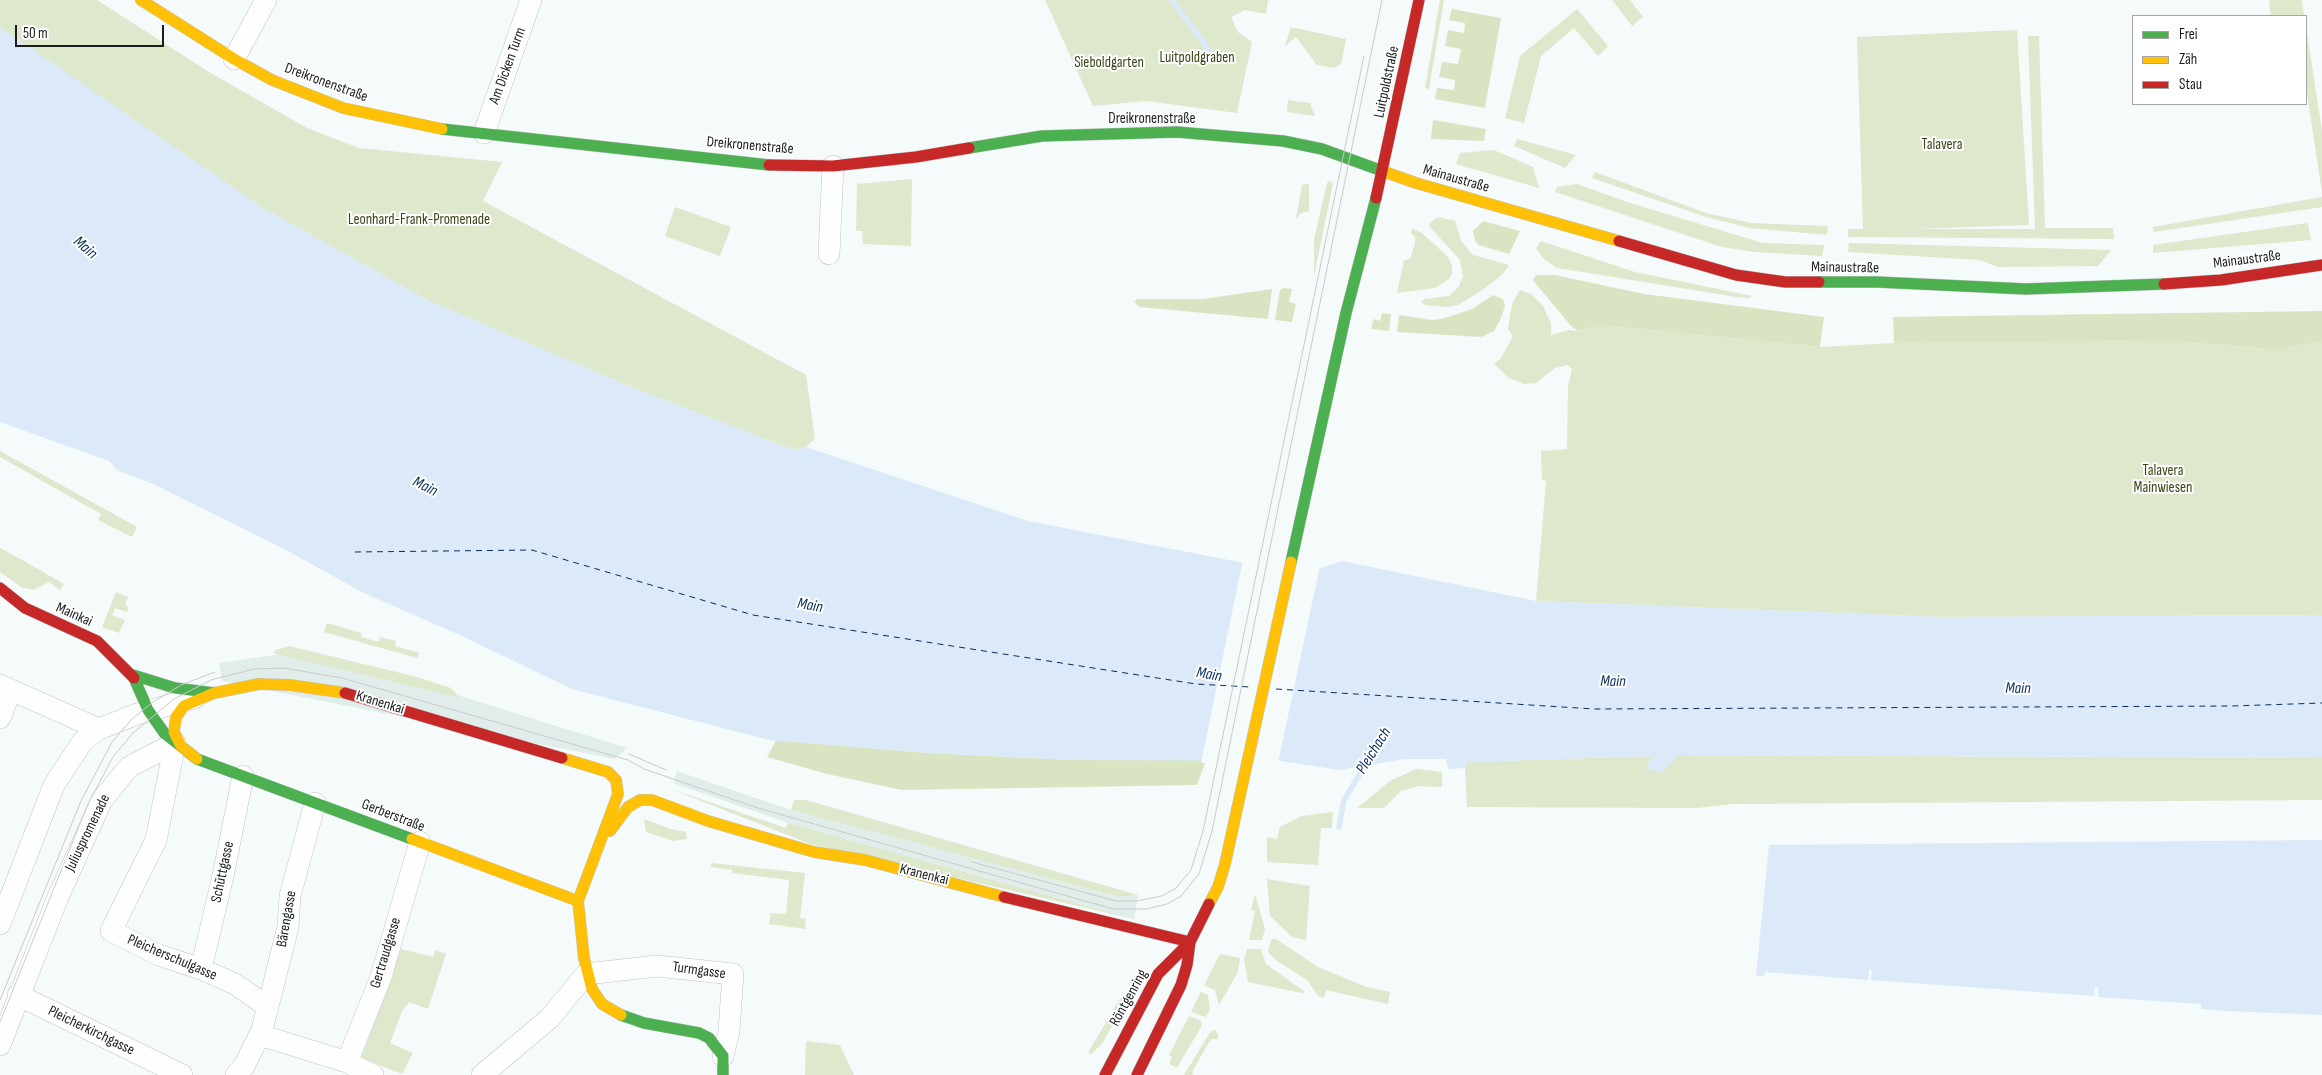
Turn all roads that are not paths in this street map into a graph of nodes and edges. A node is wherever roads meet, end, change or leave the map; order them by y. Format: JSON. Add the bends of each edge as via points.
{"nodes":[{"id":1,"x":141,"y":0,"type":"edge"},
{"id":2,"x":266,"y":0,"type":"edge"},
{"id":3,"x":531,"y":0,"type":"edge"},
{"id":4,"x":1419,"y":0,"type":"edge"},
{"id":5,"x":234,"y":59,"type":"junction"},
{"id":6,"x":484,"y":132,"type":"junction"},
{"id":7,"x":833,"y":166,"type":"junction"},
{"id":8,"x":1382,"y":170,"type":"junction"},
{"id":9,"x":829,"y":254,"type":"dead end"},
{"id":10,"x":2322,"y":265,"type":"edge"},
{"id":11,"x":1346,"y":314,"type":"joint"},
{"id":12,"x":0,"y":588,"type":"edge"},
{"id":13,"x":133,"y":675,"type":"junction"},
{"id":14,"x":6,"y":688,"type":"edge"},
{"id":15,"x":214,"y":693,"type":"junction"},
{"id":16,"x":148,"y":710,"type":"junction"},
{"id":17,"x":0,"y":718,"type":"edge"},
{"id":18,"x":99,"y":729,"type":"junction"},
{"id":19,"x":175,"y":743,"type":"junction"},
{"id":20,"x":197,"y":758,"type":"junction"},
{"id":21,"x":243,"y":776,"type":"junction"},
{"id":22,"x":315,"y":803,"type":"junction"},
{"id":23,"x":420,"y":842,"type":"junction"},
{"id":24,"x":597,"y":848,"type":"junction"},
{"id":25,"x":578,"y":901,"type":"junction"},
{"id":26,"x":0,"y":924,"type":"edge"},
{"id":27,"x":1190,"y":942,"type":"junction"},
{"id":28,"x":201,"y":969,"type":"junction"},
{"id":29,"x":586,"y":974,"type":"junction"},
{"id":30,"x":18,"y":995,"type":"junction"},
{"id":31,"x":268,"y":1007,"type":"junction"},
{"id":32,"x":260,"y":1035,"type":"junction"},
{"id":33,"x":0,"y":1046,"type":"edge"},
{"id":34,"x":723,"y":1065,"type":"edge"},
{"id":35,"x":339,"y":1066,"type":"edge"},
{"id":36,"x":495,"y":1070,"type":"edge"},
{"id":37,"x":168,"y":1072,"type":"edge"},
{"id":38,"x":236,"y":1075,"type":"edge"},
{"id":39,"x":372,"y":1075,"type":"edge"},
{"id":40,"x":1105,"y":1075,"type":"edge"},
{"id":41,"x":1137,"y":1075,"type":"edge"}],
"edges":[{"from":1,"to":5,"type":"main road","name":"Dreikronenstraße"},
{"from":2,"to":5,"type":"street"},
{"from":3,"to":6,"type":"street","name":"Am Dicken Turm"},
{"from":4,"to":8,"type":"main road","name":"Luitpoldstraße"},
{"from":5,"to":6,"type":"main road","name":"Dreikronenstraße","via":[[272,80],[342,108],[428,128]]},
{"from":6,"to":7,"type":"main road","name":"Dreikronenstraße","via":[[742,163]]},
{"from":7,"to":8,"type":"main road","name":"Dreikronenstraße","via":[[916,157],[1042,136],[1154,132],[1283,141],[1322,149]]},
{"from":7,"to":9,"type":"street"},
{"from":8,"to":10,"type":"main road","name":"Mainaustraße","via":[[1736,276],[1785,282],[1878,282],[2026,290],[2126,287],[2221,280]]},
{"from":8,"to":11,"type":"main road","name":"Luitpoldstraße"},
{"from":11,"to":27,"type":"main road","name":"Röntgenring","via":[[1218,886]]},
{"from":12,"to":13,"type":"main road","name":"Mainkai","via":[[25,608],[97,641]]},
{"from":13,"to":15,"type":"main road","name":"Mainkai","via":[[174,688]]},
{"from":13,"to":16,"type":"main road","name":"Mainkai"},
{"from":14,"to":17,"type":"street"},
{"from":14,"to":18,"type":"street"},
{"from":15,"to":16,"type":"street","name":"Kranenkai"},
{"from":15,"to":20,"type":"main road","name":"Gerberstraße","via":[[184,706],[174,724],[178,742]]},
{"from":15,"to":24,"type":"main road","name":"Kranenkai","via":[[259,684],[337,690],[608,772],[616,780],[618,789]]},
{"from":16,"to":18,"type":"street"},
{"from":16,"to":19,"type":"main road","name":"Gerberstraße"},
{"from":18,"to":26,"type":"street","via":[[83,741],[54,785]]},
{"from":19,"to":20,"type":"main road","name":"Gerberstraße"},
{"from":19,"to":28,"type":"street","name":"Pleicherschulgasse","via":[[156,840],[111,931],[159,955]]},
{"from":19,"to":30,"type":"street","name":"Juliuspromenade","via":[[129,766],[102,800]]},
{"from":20,"to":21,"type":"main road","name":"Gerberstraße"},
{"from":21,"to":22,"type":"main road","name":"Gerberstraße"},
{"from":21,"to":28,"type":"street","name":"Schüttgasse","via":[[224,876]]},
{"from":22,"to":23,"type":"main road","name":"Gerberstraße"},
{"from":22,"to":31,"type":"street","name":"Bärengasse","via":[[290,896],[288,927]]},
{"from":23,"to":25,"type":"main road","name":"Gerberstraße"},
{"from":23,"to":35,"type":"street","name":"Gertraudgasse","via":[[380,977]]},
{"from":24,"to":25,"type":"main road"},
{"from":24,"to":27,"type":"main road","name":"Kranenkai","via":[[628,806],[640,800],[660,802],[814,852],[865,860],[1054,911]]},
{"from":25,"to":29,"type":"main road"},
{"from":27,"to":40,"type":"main road","name":"Röntgenring","via":[[1158,974]]},
{"from":27,"to":41,"type":"main road","name":"Röntgenring","via":[[1182,985]]},
{"from":28,"to":31,"type":"street","name":"Pleicherschulgasse","via":[[235,984]]},
{"from":29,"to":34,"type":"main road","via":[[597,998],[614,1013],[644,1023],[699,1033],[714,1042]]},
{"from":29,"to":34,"type":"street","name":"Turmgasse","via":[[657,966],[733,974]]},
{"from":29,"to":36,"type":"street","via":[[550,1018]]},
{"from":30,"to":33,"type":"street","name":"Juliuspromenade"},
{"from":30,"to":37,"type":"street","name":"Pleicherkirchgasse"},
{"from":31,"to":32,"type":"street","name":"Bärengasse"},
{"from":32,"to":35,"type":"street"},
{"from":32,"to":38,"type":"street"},
{"from":35,"to":39,"type":"street"}]}
